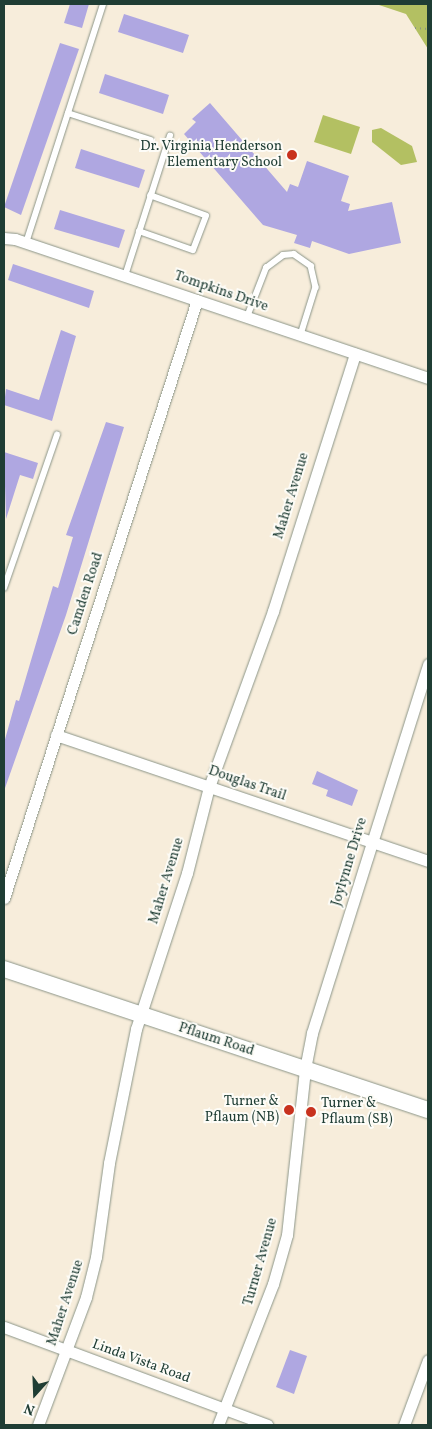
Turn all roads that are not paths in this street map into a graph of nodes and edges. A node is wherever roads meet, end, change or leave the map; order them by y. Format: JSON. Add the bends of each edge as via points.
{"nodes":[{"id":1,"x":103,"y":4,"type":"edge"},
{"id":2,"x":68,"y":113,"type":"junction"},
{"id":3,"x":170,"y":136,"type":"dead end"},
{"id":4,"x":150,"y":140,"type":"dead end"},
{"id":5,"x":150,"y":196,"type":"junction"},
{"id":6,"x":139,"y":231,"type":"junction"},
{"id":7,"x":4,"y":238,"type":"edge"},
{"id":8,"x":26,"y":243,"type":"junction"},
{"id":9,"x":125,"y":276,"type":"junction"},
{"id":10,"x":197,"y":300,"type":"junction"},
{"id":11,"x":247,"y":318,"type":"junction"},
{"id":12,"x":301,"y":335,"type":"junction"},
{"id":13,"x":355,"y":354,"type":"junction"},
{"id":14,"x":428,"y":378,"type":"edge"},
{"id":15,"x":57,"y":435,"type":"dead end"},
{"id":16,"x":4,"y":588,"type":"edge"},
{"id":17,"x":428,"y":664,"type":"edge"},
{"id":18,"x":56,"y":734,"type":"junction"},
{"id":19,"x":209,"y":787,"type":"junction"},
{"id":20,"x":372,"y":841,"type":"junction"},
{"id":21,"x":428,"y":862,"type":"edge"},
{"id":22,"x":4,"y":898,"type":"edge"},
{"id":23,"x":4,"y":969,"type":"edge"},
{"id":24,"x":140,"y":1015,"type":"junction"},
{"id":25,"x":304,"y":1069,"type":"junction"},
{"id":26,"x":428,"y":1110,"type":"edge"},
{"id":27,"x":4,"y":1327,"type":"edge"},
{"id":28,"x":66,"y":1350,"type":"junction"},
{"id":29,"x":428,"y":1360,"type":"edge"},
{"id":30,"x":223,"y":1409,"type":"junction"},
{"id":31,"x":38,"y":1425,"type":"edge"},
{"id":32,"x":218,"y":1425,"type":"edge"},
{"id":33,"x":267,"y":1425,"type":"edge"},
{"id":34,"x":404,"y":1425,"type":"edge"}],
"edges":[{"from":1,"to":2,"type":"lane"},
{"from":2,"to":4,"type":"lane"},
{"from":2,"to":8,"type":"lane"},
{"from":3,"to":5,"type":"lane"},
{"from":5,"to":6,"type":"lane"},
{"from":5,"to":6,"type":"lane","via":[[206,216],[194,250]]},
{"from":6,"to":9,"type":"lane"},
{"from":7,"to":8,"type":"street","name":"Tompkins Drive"},
{"from":8,"to":9,"type":"street","name":"Tompkins Drive"},
{"from":9,"to":10,"type":"street","name":"Tompkins Drive"},
{"from":10,"to":11,"type":"street","name":"Tompkins Drive"},
{"from":10,"to":18,"type":"street","name":"Camden Road"},
{"from":11,"to":12,"type":"street","name":"Tompkins Drive"},
{"from":11,"to":12,"type":"lane","via":[[266,268],[282,255],[294,254],[311,266],[316,287]]},
{"from":12,"to":13,"type":"street","name":"Tompkins Drive"},
{"from":13,"to":14,"type":"street","name":"Tompkins Drive"},
{"from":13,"to":19,"type":"street","name":"Maher Avenue","via":[[273,611]]},
{"from":15,"to":16,"type":"lane"},
{"from":17,"to":20,"type":"street","name":"Joylynne Drive"},
{"from":18,"to":19,"type":"street","name":"Douglas Trail"},
{"from":18,"to":22,"type":"street","name":"Camden Road"},
{"from":19,"to":20,"type":"street","name":"Douglas Trail"},
{"from":19,"to":24,"type":"street","name":"Maher Avenue","via":[[187,873]]},
{"from":20,"to":21,"type":"street","name":"Douglas Trail"},
{"from":20,"to":25,"type":"street","name":"Joylynne Drive","via":[[312,1033]]},
{"from":23,"to":24,"type":"street","name":"Pflaum Road"},
{"from":24,"to":25,"type":"street","name":"Pflaum Road"},
{"from":24,"to":28,"type":"street","name":"Maher Avenue","via":[[109,1163],[96,1257]]},
{"from":25,"to":26,"type":"street","name":"Pflaum Road"},
{"from":25,"to":30,"type":"street","name":"Turner Avenue","via":[[287,1235],[273,1284]]},
{"from":27,"to":28,"type":"street","name":"Linda Vista Road"},
{"from":28,"to":30,"type":"street","name":"Linda Vista Road"},
{"from":28,"to":31,"type":"street","name":"Maher Avenue"},
{"from":29,"to":34,"type":"street"},
{"from":30,"to":32,"type":"street","name":"Turner Avenue"},
{"from":30,"to":33,"type":"street","name":"Linda Vista Road"}]}
